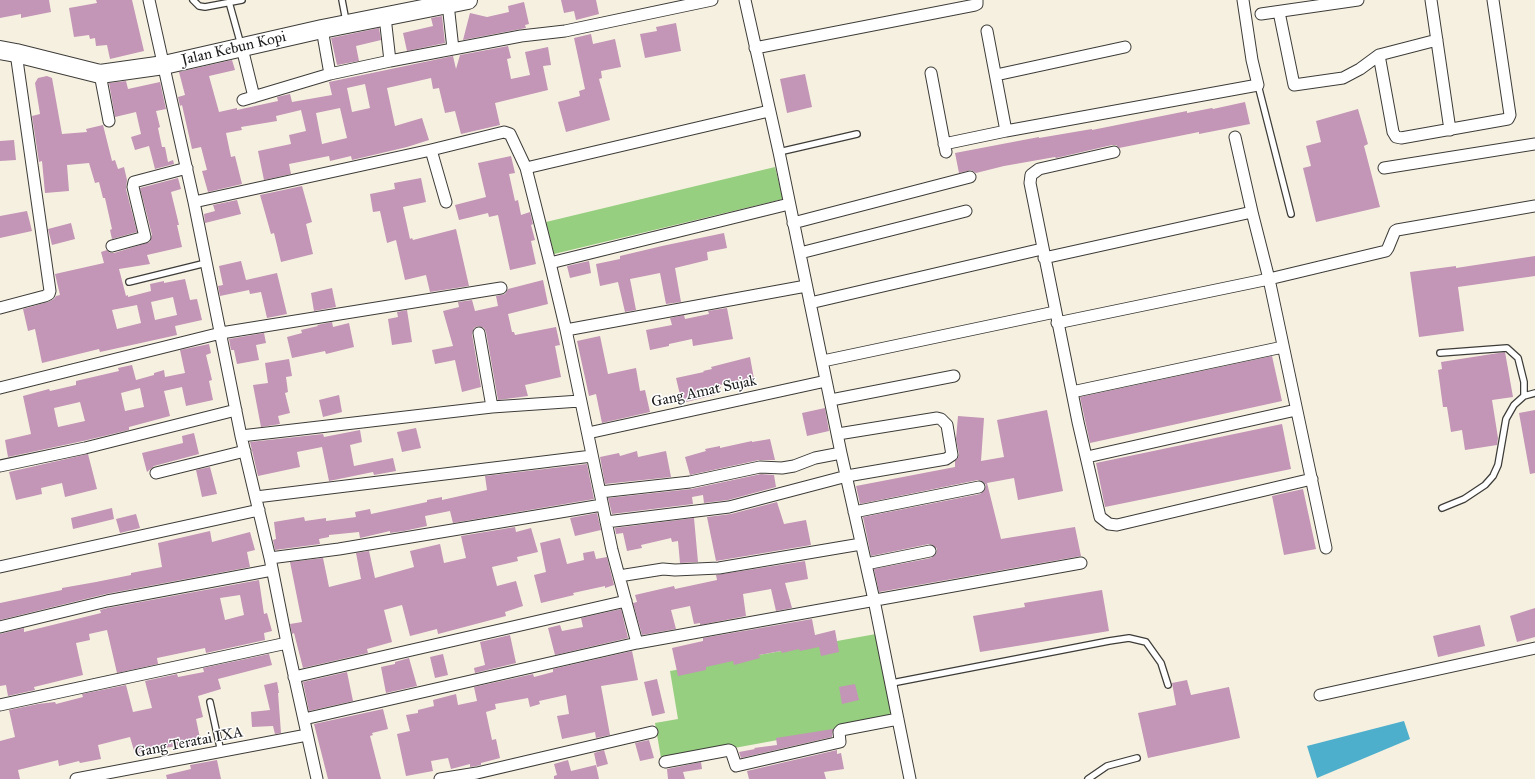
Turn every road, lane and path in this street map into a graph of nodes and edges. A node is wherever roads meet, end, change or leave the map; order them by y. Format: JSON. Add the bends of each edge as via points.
{"nodes":[{"id":1,"x":149,"y":0,"type":"edge"},
{"id":2,"x":193,"y":0,"type":"edge"},
{"id":3,"x":242,"y":0,"type":"edge"},
{"id":4,"x":342,"y":0,"type":"edge"},
{"id":5,"x":468,"y":0,"type":"edge"},
{"id":6,"x":712,"y":0,"type":"edge"},
{"id":7,"x":745,"y":0,"type":"edge"},
{"id":8,"x":977,"y":0,"type":"edge"},
{"id":9,"x":1244,"y":0,"type":"edge"},
{"id":10,"x":1358,"y":0,"type":"edge"},
{"id":11,"x":1431,"y":0,"type":"edge"},
{"id":12,"x":1492,"y":0,"type":"edge"},
{"id":13,"x":230,"y":2,"type":"junction"},
{"id":14,"x":448,"y":4,"type":"junction"},
{"id":15,"x":1279,"y":12,"type":"junction"},
{"id":16,"x":1261,"y":14,"type":"dead end"},
{"id":17,"x":384,"y":17,"type":"junction"},
{"id":18,"x":346,"y":25,"type":"junction"},
{"id":19,"x":322,"y":30,"type":"junction"},
{"id":20,"x":987,"y":31,"type":"dead end"},
{"id":21,"x":1437,"y":40,"type":"junction"},
{"id":22,"x":1126,"y":47,"type":"dead end"},
{"id":23,"x":242,"y":48,"type":"junction"},
{"id":24,"x":755,"y":48,"type":"junction"},
{"id":25,"x":454,"y":49,"type":"junction"},
{"id":26,"x":8,"y":51,"type":"edge"},
{"id":27,"x":1379,"y":55,"type":"junction"},
{"id":28,"x":390,"y":61,"type":"junction"},
{"id":29,"x":164,"y":65,"type":"junction"},
{"id":30,"x":931,"y":73,"type":"dead end"},
{"id":31,"x":100,"y":74,"type":"junction"},
{"id":32,"x":330,"y":74,"type":"junction"},
{"id":33,"x":996,"y":75,"type":"junction"},
{"id":34,"x":1258,"y":85,"type":"junction"},
{"id":35,"x":769,"y":111,"type":"junction"},
{"id":36,"x":110,"y":121,"type":"dead end"},
{"id":37,"x":1006,"y":130,"type":"junction"},
{"id":38,"x":1450,"y":130,"type":"junction"},
{"id":39,"x":857,"y":134,"type":"dead end"},
{"id":40,"x":1235,"y":137,"type":"dead end"},
{"id":41,"x":1535,"y":144,"type":"edge"},
{"id":42,"x":431,"y":150,"type":"junction"},
{"id":43,"x":779,"y":152,"type":"junction"},
{"id":44,"x":1114,"y":152,"type":"dead end"},
{"id":45,"x":187,"y":168,"type":"junction"},
{"id":46,"x":526,"y":168,"type":"junction"},
{"id":47,"x":1384,"y":168,"type":"dead end"},
{"id":48,"x":970,"y":177,"type":"dead end"},
{"id":49,"x":194,"y":202,"type":"junction"},
{"id":50,"x":446,"y":202,"type":"dead end"},
{"id":51,"x":789,"y":204,"type":"junction"},
{"id":52,"x":1535,"y":206,"type":"edge"},
{"id":53,"x":966,"y":211,"type":"dead end"},
{"id":54,"x":1252,"y":212,"type":"junction"},
{"id":55,"x":1291,"y":214,"type":"dead end"},
{"id":56,"x":793,"y":223,"type":"junction"},
{"id":57,"x":112,"y":246,"type":"dead end"},
{"id":58,"x":800,"y":253,"type":"junction"},
{"id":59,"x":1043,"y":253,"type":"junction"},
{"id":60,"x":206,"y":263,"type":"junction"},
{"id":61,"x":550,"y":263,"type":"junction"},
{"id":62,"x":1269,"y":278,"type":"junction"},
{"id":63,"x":129,"y":282,"type":"dead end"},
{"id":64,"x":806,"y":286,"type":"junction"},
{"id":65,"x":501,"y":288,"type":"dead end"},
{"id":66,"x":810,"y":304,"type":"junction"},
{"id":67,"x":0,"y":308,"type":"edge"},
{"id":68,"x":1056,"y":318,"type":"junction"},
{"id":69,"x":566,"y":330,"type":"junction"},
{"id":70,"x":221,"y":333,"type":"junction"},
{"id":71,"x":479,"y":333,"type":"dead end"},
{"id":72,"x":1283,"y":347,"type":"junction"},
{"id":73,"x":1440,"y":353,"type":"dead end"},
{"id":74,"x":823,"y":361,"type":"junction"},
{"id":75,"x":954,"y":376,"type":"dead end"},
{"id":76,"x":826,"y":381,"type":"junction"},
{"id":77,"x":0,"y":388,"type":"edge"},
{"id":78,"x":1072,"y":392,"type":"junction"},
{"id":79,"x":1535,"y":393,"type":"edge"},
{"id":80,"x":1524,"y":396,"type":"junction"},
{"id":81,"x":831,"y":400,"type":"junction"},
{"id":82,"x":580,"y":401,"type":"junction"},
{"id":83,"x":492,"y":407,"type":"junction"},
{"id":84,"x":236,"y":410,"type":"junction"},
{"id":85,"x":1296,"y":410,"type":"junction"},
{"id":86,"x":588,"y":433,"type":"junction"},
{"id":87,"x":838,"y":434,"type":"junction"},
{"id":88,"x":241,"y":436,"type":"junction"},
{"id":89,"x":245,"y":451,"type":"junction"},
{"id":90,"x":841,"y":453,"type":"junction"},
{"id":91,"x":592,"y":456,"type":"junction"},
{"id":92,"x":1087,"y":457,"type":"junction"},
{"id":93,"x":0,"y":466,"type":"edge"},
{"id":94,"x":156,"y":473,"type":"dead end"},
{"id":95,"x":846,"y":476,"type":"junction"},
{"id":96,"x":1312,"y":480,"type":"junction"},
{"id":97,"x":979,"y":487,"type":"dead end"},
{"id":98,"x":600,"y":492,"type":"junction"},
{"id":99,"x":256,"y":497,"type":"junction"},
{"id":100,"x":602,"y":505,"type":"junction"},
{"id":101,"x":1442,"y":508,"type":"dead end"},
{"id":102,"x":259,"y":510,"type":"junction"},
{"id":103,"x":854,"y":512,"type":"junction"},
{"id":104,"x":606,"y":522,"type":"junction"},
{"id":105,"x":862,"y":544,"type":"junction"},
{"id":106,"x":1326,"y":548,"type":"dead end"},
{"id":107,"x":930,"y":551,"type":"dead end"},
{"id":108,"x":270,"y":558,"type":"junction"},
{"id":109,"x":1081,"y":563,"type":"dead end"},
{"id":110,"x":866,"y":564,"type":"junction"},
{"id":111,"x":0,"y":566,"type":"edge"},
{"id":112,"x":272,"y":570,"type":"junction"},
{"id":113,"x":619,"y":576,"type":"junction"},
{"id":114,"x":874,"y":600,"type":"junction"},
{"id":115,"x":626,"y":601,"type":"junction"},
{"id":116,"x":0,"y":627,"type":"edge"},
{"id":117,"x":287,"y":643,"type":"junction"},
{"id":118,"x":637,"y":644,"type":"junction"},
{"id":119,"x":1535,"y":648,"type":"edge"},
{"id":120,"x":294,"y":678,"type":"junction"},
{"id":121,"x":892,"y":683,"type":"junction"},
{"id":122,"x":1168,"y":685,"type":"dead end"},
{"id":123,"x":1320,"y":695,"type":"dead end"},
{"id":124,"x":210,"y":702,"type":"dead end"},
{"id":125,"x":0,"y":705,"type":"edge"},
{"id":126,"x":304,"y":719,"type":"junction"},
{"id":127,"x":898,"y":719,"type":"junction"},
{"id":128,"x":652,"y":732,"type":"dead end"},
{"id":129,"x":307,"y":735,"type":"junction"},
{"id":130,"x":220,"y":752,"type":"junction"},
{"id":131,"x":1137,"y":758,"type":"dead end"},
{"id":132,"x":665,"y":762,"type":"dead end"},
{"id":133,"x":76,"y":779,"type":"edge"},
{"id":134,"x":317,"y":779,"type":"edge"},
{"id":135,"x":440,"y":779,"type":"edge"},
{"id":136,"x":908,"y":779,"type":"edge"},
{"id":137,"x":1088,"y":779,"type":"edge"}],
"edges":[{"from":1,"to":29,"type":"street"},
{"from":2,"to":13,"type":"lane","via":[[201,7]]},
{"from":3,"to":13,"type":"lane"},
{"from":4,"to":18,"type":"lane"},
{"from":5,"to":14,"type":"main road","name":"Jalan Kebun Kopi"},
{"from":6,"to":25,"type":"street","via":[[565,31],[521,36]]},
{"from":7,"to":24,"type":"street"},
{"from":8,"to":24,"type":"street","via":[[975,5]]},
{"from":9,"to":34,"type":"street"},
{"from":10,"to":15,"type":"street"},
{"from":11,"to":21,"type":"street"},
{"from":12,"to":38,"type":"street","via":[[1510,115],[1508,120]]},
{"from":13,"to":23,"type":"lane"},
{"from":14,"to":17,"type":"main road","name":"Jalan Kebun Kopi","via":[[422,7]]},
{"from":14,"to":25,"type":"street"},
{"from":15,"to":16,"type":"street"},
{"from":15,"to":27,"type":"street","via":[[1294,85],[1342,78]]},
{"from":17,"to":18,"type":"main road","name":"Jalan Kebun Kopi"},
{"from":17,"to":28,"type":"street"},
{"from":18,"to":19,"type":"main road","name":"Jalan Kebun Kopi"},
{"from":19,"to":23,"type":"main road","name":"Jalan Kebun Kopi"},
{"from":19,"to":32,"type":"street"},
{"from":20,"to":33,"type":"street"},
{"from":21,"to":27,"type":"street"},
{"from":21,"to":38,"type":"street"},
{"from":22,"to":33,"type":"street"},
{"from":23,"to":29,"type":"main road","name":"Jalan Kebun Kopi"},
{"from":23,"to":32,"type":"street","via":[[249,98]]},
{"from":24,"to":35,"type":"street"},
{"from":25,"to":28,"type":"street"},
{"from":26,"to":31,"type":"main road","name":"Jalan Kebun Kopi"},
{"from":26,"to":67,"type":"street","via":[[50,291],[45,296]]},
{"from":27,"to":38,"type":"street","via":[[1396,137]]},
{"from":28,"to":32,"type":"street"},
{"from":29,"to":31,"type":"main road","name":"Jalan Kebun Kopi"},
{"from":29,"to":45,"type":"street"},
{"from":30,"to":37,"type":"street","via":[[945,148]]},
{"from":31,"to":36,"type":"street"},
{"from":33,"to":37,"type":"street"},
{"from":34,"to":37,"type":"street"},
{"from":34,"to":55,"type":"lane"},
{"from":35,"to":43,"type":"street"},
{"from":35,"to":46,"type":"street"},
{"from":39,"to":43,"type":"lane"},
{"from":40,"to":54,"type":"street"},
{"from":41,"to":47,"type":"street"},
{"from":42,"to":46,"type":"street","via":[[507,132],[513,138]]},
{"from":42,"to":49,"type":"street"},
{"from":42,"to":50,"type":"street"},
{"from":43,"to":51,"type":"street"},
{"from":44,"to":59,"type":"street","via":[[1039,169],[1031,175],[1030,183]]},
{"from":45,"to":49,"type":"street"},
{"from":45,"to":57,"type":"street","via":[[134,182],[132,187],[145,237]]},
{"from":46,"to":61,"type":"street"},
{"from":48,"to":56,"type":"street"},
{"from":49,"to":60,"type":"street"},
{"from":51,"to":56,"type":"street"},
{"from":51,"to":61,"type":"street"},
{"from":52,"to":62,"type":"street","via":[[1397,230],[1386,251]]},
{"from":53,"to":58,"type":"street"},
{"from":54,"to":59,"type":"street"},
{"from":54,"to":62,"type":"street"},
{"from":56,"to":58,"type":"street"},
{"from":58,"to":64,"type":"street"},
{"from":59,"to":66,"type":"street"},
{"from":59,"to":68,"type":"street"},
{"from":60,"to":63,"type":"lane"},
{"from":60,"to":70,"type":"street"},
{"from":61,"to":69,"type":"street"},
{"from":62,"to":68,"type":"street"},
{"from":62,"to":72,"type":"street"},
{"from":64,"to":66,"type":"street"},
{"from":64,"to":69,"type":"street"},
{"from":65,"to":70,"type":"street"},
{"from":66,"to":74,"type":"street"},
{"from":68,"to":74,"type":"street"},
{"from":68,"to":78,"type":"street"},
{"from":69,"to":82,"type":"street"},
{"from":70,"to":77,"type":"street"},
{"from":70,"to":84,"type":"street"},
{"from":71,"to":83,"type":"street"},
{"from":72,"to":78,"type":"street"},
{"from":72,"to":85,"type":"street"},
{"from":73,"to":80,"type":"lane","via":[[1507,348],[1518,358],[1524,382]]},
{"from":74,"to":76,"type":"street"},
{"from":75,"to":81,"type":"street"},
{"from":76,"to":81,"type":"street"},
{"from":76,"to":86,"type":"street","name":"Gang Amat Sujak"},
{"from":78,"to":92,"type":"street"},
{"from":79,"to":80,"type":"lane"},
{"from":80,"to":101,"type":"lane","via":[[1506,419],[1498,465],[1492,476],[1485,485],[1464,499]]},
{"from":81,"to":87,"type":"street"},
{"from":82,"to":83,"type":"street"},
{"from":82,"to":86,"type":"street"},
{"from":83,"to":88,"type":"street"},
{"from":84,"to":88,"type":"street"},
{"from":84,"to":93,"type":"street","via":[[85,448]]},
{"from":85,"to":92,"type":"street"},
{"from":85,"to":96,"type":"street"},
{"from":86,"to":91,"type":"street"},
{"from":87,"to":90,"type":"street"},
{"from":87,"to":95,"type":"street","via":[[938,418],[944,421],[948,429],[952,455],[949,458]]},
{"from":88,"to":89,"type":"street"},
{"from":89,"to":94,"type":"street"},
{"from":89,"to":99,"type":"street"},
{"from":90,"to":95,"type":"street"},
{"from":90,"to":98,"type":"street","via":[[782,468],[760,467],[690,482]]},
{"from":91,"to":98,"type":"street"},
{"from":91,"to":99,"type":"street"},
{"from":92,"to":96,"type":"street","via":[[1100,518],[1109,524],[1117,525]]},
{"from":95,"to":103,"type":"street"},
{"from":95,"to":104,"type":"street","via":[[729,507]]},
{"from":96,"to":106,"type":"street"},
{"from":97,"to":103,"type":"street"},
{"from":98,"to":100,"type":"street"},
{"from":99,"to":102,"type":"street"},
{"from":100,"to":104,"type":"street"},
{"from":100,"to":108,"type":"street"},
{"from":102,"to":108,"type":"street"},
{"from":102,"to":111,"type":"street"},
{"from":103,"to":105,"type":"street"},
{"from":104,"to":113,"type":"street"},
{"from":105,"to":110,"type":"street"},
{"from":105,"to":113,"type":"street","via":[[719,568],[663,569]]},
{"from":107,"to":110,"type":"street"},
{"from":108,"to":112,"type":"street"},
{"from":109,"to":114,"type":"street"},
{"from":110,"to":114,"type":"street"},
{"from":112,"to":116,"type":"street","via":[[107,602]]},
{"from":112,"to":117,"type":"street"},
{"from":113,"to":115,"type":"street"},
{"from":114,"to":118,"type":"street"},
{"from":114,"to":121,"type":"street"},
{"from":115,"to":118,"type":"street"},
{"from":115,"to":120,"type":"street"},
{"from":117,"to":120,"type":"street"},
{"from":117,"to":125,"type":"street"},
{"from":118,"to":126,"type":"street"},
{"from":119,"to":123,"type":"street"},
{"from":120,"to":126,"type":"street"},
{"from":121,"to":122,"type":"lane","via":[[1129,638],[1146,642],[1160,663]]},
{"from":121,"to":127,"type":"street"},
{"from":124,"to":130,"type":"lane"},
{"from":126,"to":129,"type":"street"},
{"from":127,"to":132,"type":"street","via":[[841,730],[840,742],[736,766],[729,750]]},
{"from":127,"to":136,"type":"street"},
{"from":128,"to":135,"type":"street","via":[[478,773]]},
{"from":129,"to":130,"type":"street","name":"Gang Teratai IXA"},
{"from":129,"to":134,"type":"street"},
{"from":130,"to":133,"type":"street","name":"Gang Teratai IXA"},
{"from":131,"to":137,"type":"lane","via":[[1107,766]]}]}
